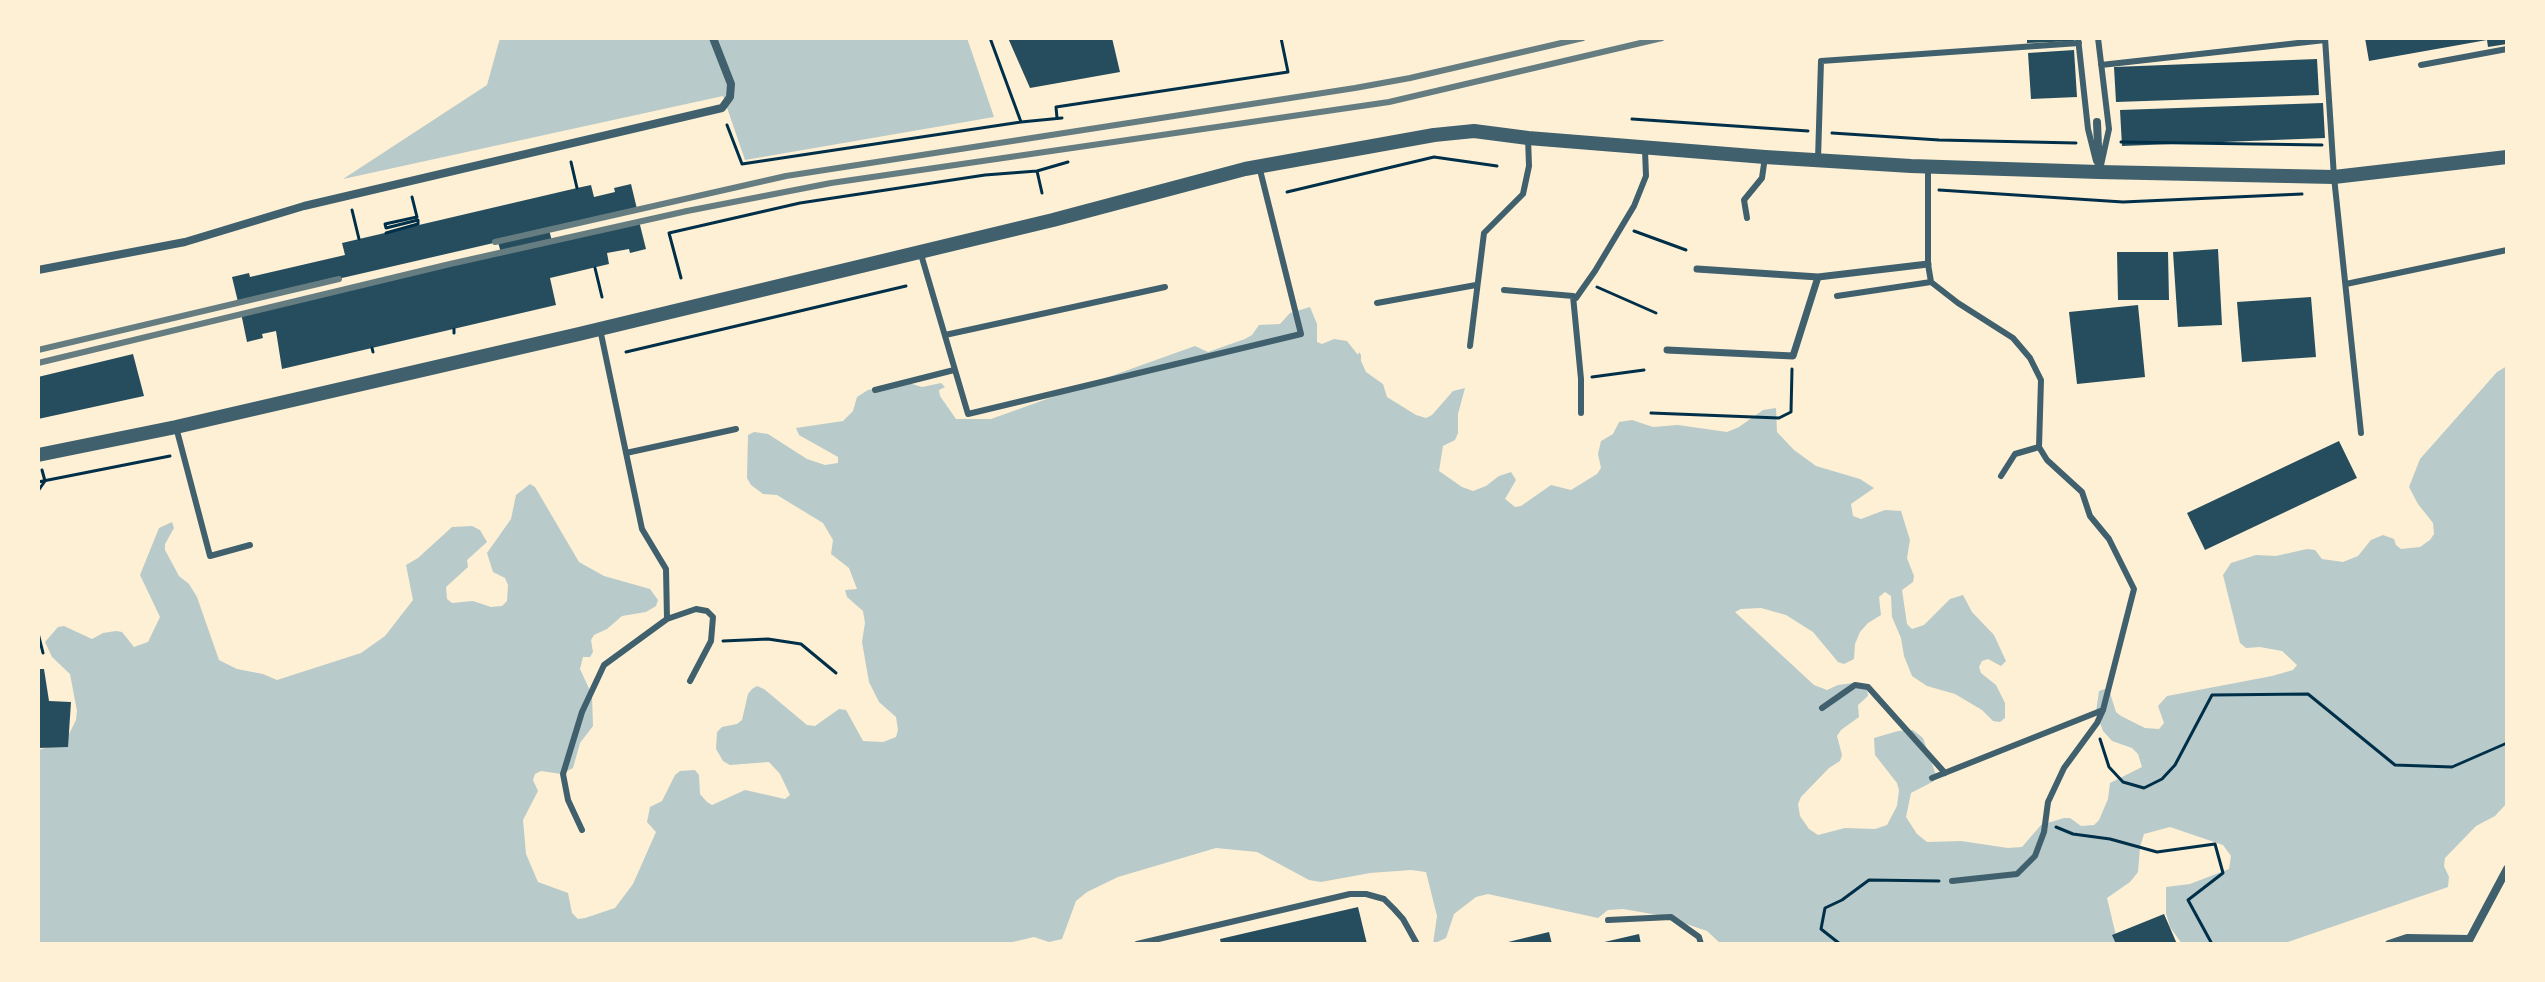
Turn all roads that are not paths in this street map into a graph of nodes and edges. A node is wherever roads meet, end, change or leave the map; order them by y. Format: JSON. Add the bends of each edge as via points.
{"nodes":[{"id":1,"x":713,"y":38,"type":"edge"},
{"id":2,"x":2098,"y":38,"type":"edge"},
{"id":3,"x":2325,"y":39,"type":"edge"},
{"id":4,"x":2078,"y":40,"type":"edge"},
{"id":5,"x":2507,"y":49,"type":"edge"},
{"id":6,"x":2101,"y":65,"type":"junction"},
{"id":7,"x":2421,"y":65,"type":"dead end"},
{"id":8,"x":2097,"y":122,"type":"dead end"},
{"id":9,"x":1528,"y":138,"type":"junction"},
{"id":10,"x":1644,"y":146,"type":"junction"},
{"id":11,"x":1765,"y":157,"type":"junction"},
{"id":12,"x":2507,"y":157,"type":"edge"},
{"id":13,"x":1818,"y":159,"type":"junction"},
{"id":14,"x":1259,"y":166,"type":"junction"},
{"id":15,"x":1928,"y":166,"type":"junction"},
{"id":16,"x":2099,"y":172,"type":"junction"},
{"id":17,"x":2334,"y":177,"type":"junction"},
{"id":18,"x":1747,"y":218,"type":"dead end"},
{"id":19,"x":2507,"y":250,"type":"edge"},
{"id":20,"x":920,"y":251,"type":"junction"},
{"id":21,"x":1928,"y":264,"type":"junction"},
{"id":22,"x":1697,"y":269,"type":"dead end"},
{"id":23,"x":38,"y":270,"type":"edge"},
{"id":24,"x":1818,"y":277,"type":"junction"},
{"id":25,"x":1931,"y":282,"type":"junction"},
{"id":26,"x":2346,"y":284,"type":"junction"},
{"id":27,"x":1476,"y":285,"type":"junction"},
{"id":28,"x":1165,"y":287,"type":"dead end"},
{"id":29,"x":1504,"y":290,"type":"dead end"},
{"id":30,"x":1573,"y":296,"type":"junction"},
{"id":31,"x":1837,"y":296,"type":"dead end"},
{"id":32,"x":1377,"y":303,"type":"dead end"},
{"id":33,"x":600,"y":329,"type":"junction"},
{"id":34,"x":945,"y":335,"type":"junction"},
{"id":35,"x":1470,"y":346,"type":"dead end"},
{"id":36,"x":1667,"y":350,"type":"dead end"},
{"id":37,"x":954,"y":370,"type":"junction"},
{"id":38,"x":875,"y":390,"type":"dead end"},
{"id":39,"x":1581,"y":413,"type":"dead end"},
{"id":40,"x":176,"y":427,"type":"junction"},
{"id":41,"x":736,"y":429,"type":"dead end"},
{"id":42,"x":2361,"y":433,"type":"dead end"},
{"id":43,"x":2039,"y":447,"type":"junction"},
{"id":44,"x":626,"y":453,"type":"junction"},
{"id":45,"x":39,"y":455,"type":"edge"},
{"id":46,"x":2001,"y":476,"type":"dead end"},
{"id":47,"x":250,"y":545,"type":"dead end"},
{"id":48,"x":667,"y":619,"type":"junction"},
{"id":49,"x":690,"y":681,"type":"dead end"},
{"id":50,"x":1822,"y":708,"type":"dead end"},
{"id":51,"x":2103,"y":710,"type":"junction"},
{"id":52,"x":1945,"y":773,"type":"junction"},
{"id":53,"x":1932,"y":778,"type":"dead end"},
{"id":54,"x":582,"y":830,"type":"dead end"},
{"id":55,"x":2507,"y":869,"type":"edge"},
{"id":56,"x":1952,"y":881,"type":"road end"},
{"id":57,"x":1608,"y":920,"type":"dead end"},
{"id":58,"x":2468,"y":942,"type":"edge"},
{"id":59,"x":1137,"y":944,"type":"edge"},
{"id":60,"x":1417,"y":944,"type":"edge"},
{"id":61,"x":1701,"y":944,"type":"edge"},
{"id":62,"x":2389,"y":944,"type":"edge"}],
"edges":[{"from":1,"to":23,"type":"street","via":[[731,84],[722,108],[304,206],[185,242]]},
{"from":2,"to":6,"type":"lane"},
{"from":3,"to":6,"type":"lane"},
{"from":3,"to":17,"type":"lane"},
{"from":4,"to":13,"type":"lane","via":[[1821,61]]},
{"from":4,"to":16,"type":"lane","via":[[2088,129]]},
{"from":5,"to":7,"type":"lane"},
{"from":6,"to":16,"type":"lane","via":[[2109,129]]},
{"from":8,"to":16,"type":"street"},
{"from":9,"to":10,"type":"street"},
{"from":9,"to":14,"type":"street","via":[[1474,131],[1434,135]]},
{"from":9,"to":27,"type":"lane","via":[[1523,194],[1484,233]]},
{"from":10,"to":11,"type":"street"},
{"from":10,"to":30,"type":"lane","via":[[1646,176],[1634,206],[1595,271]]},
{"from":11,"to":13,"type":"street"},
{"from":11,"to":18,"type":"lane","via":[[1762,178],[1744,200]]},
{"from":12,"to":17,"type":"street"},
{"from":13,"to":15,"type":"street"},
{"from":14,"to":20,"type":"street"},
{"from":14,"to":37,"type":"lane","via":[[1301,334],[968,414]]},
{"from":15,"to":16,"type":"street"},
{"from":15,"to":21,"type":"lane"},
{"from":16,"to":17,"type":"street"},
{"from":17,"to":26,"type":"lane"},
{"from":19,"to":26,"type":"lane"},
{"from":20,"to":33,"type":"street"},
{"from":20,"to":34,"type":"lane"},
{"from":21,"to":24,"type":"street"},
{"from":21,"to":25,"type":"lane"},
{"from":22,"to":24,"type":"street"},
{"from":24,"to":36,"type":"street","via":[[1793,356]]},
{"from":25,"to":31,"type":"lane"},
{"from":25,"to":43,"type":"lane","via":[[2013,338],[2030,358],[2041,380]]},
{"from":26,"to":42,"type":"lane"},
{"from":27,"to":32,"type":"lane"},
{"from":27,"to":35,"type":"lane"},
{"from":28,"to":34,"type":"lane"},
{"from":29,"to":30,"type":"lane"},
{"from":30,"to":39,"type":"lane"},
{"from":33,"to":40,"type":"street"},
{"from":33,"to":44,"type":"lane"},
{"from":34,"to":37,"type":"lane"},
{"from":37,"to":38,"type":"lane"},
{"from":40,"to":45,"type":"street"},
{"from":40,"to":47,"type":"lane","via":[[210,556]]},
{"from":41,"to":44,"type":"lane"},
{"from":43,"to":46,"type":"lane","via":[[2015,454]]},
{"from":43,"to":51,"type":"lane","via":[[2082,492],[2090,516],[2109,539],[2134,589]]},
{"from":44,"to":48,"type":"lane","via":[[642,529],[666,569]]},
{"from":48,"to":49,"type":"lane","via":[[696,609],[713,617],[711,641]]},
{"from":48,"to":54,"type":"lane","via":[[604,665],[582,712],[563,774]]},
{"from":50,"to":52,"type":"lane","via":[[1855,685],[1868,687]]},
{"from":51,"to":52,"type":"lane"},
{"from":51,"to":56,"type":"lane","via":[[2048,802],[2035,856],[2017,874]]},
{"from":52,"to":53,"type":"lane"},
{"from":55,"to":58,"type":"street"},
{"from":57,"to":61,"type":"lane","via":[[1671,917]]},
{"from":58,"to":62,"type":"street","via":[[2407,938]]},
{"from":59,"to":60,"type":"lane","via":[[1366,894],[1384,899]]}]}
